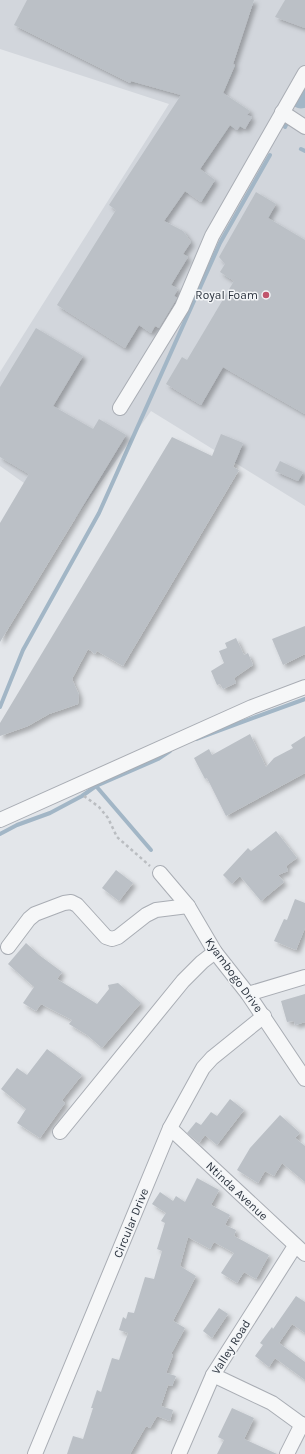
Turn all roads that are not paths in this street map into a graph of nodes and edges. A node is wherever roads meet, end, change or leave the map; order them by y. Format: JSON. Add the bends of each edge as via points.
{"nodes":[{"id":1,"x":305,"y":73,"type":"edge"},
{"id":2,"x":282,"y":112,"type":"junction"},
{"id":3,"x":305,"y":127,"type":"edge"},
{"id":4,"x":120,"y":408,"type":"dead end"},
{"id":5,"x":305,"y":687,"type":"edge"},
{"id":6,"x":0,"y":820,"type":"edge"},
{"id":7,"x":160,"y":873,"type":"road end"},
{"id":8,"x":188,"y":906,"type":"junction"},
{"id":9,"x":8,"y":947,"type":"dead end"},
{"id":10,"x":215,"y":952,"type":"junction"},
{"id":11,"x":305,"y":977,"type":"edge"},
{"id":12,"x":248,"y":994,"type":"junction"},
{"id":13,"x":264,"y":1016,"type":"junction"},
{"id":14,"x":305,"y":1079,"type":"edge"},
{"id":15,"x":170,"y":1128,"type":"junction"},
{"id":16,"x":60,"y":1132,"type":"dead end"},
{"id":17,"x":300,"y":1250,"type":"edge"},
{"id":18,"x":214,"y":1375,"type":"junction"},
{"id":19,"x":303,"y":1425,"type":"edge"},
{"id":20,"x":35,"y":1454,"type":"edge"},
{"id":21,"x":178,"y":1454,"type":"edge"},
{"id":22,"x":287,"y":1454,"type":"edge"}],
"edges":[{"from":1,"to":2,"type":"street"},
{"from":2,"to":3,"type":"street"},
{"from":2,"to":4,"type":"street","via":[[212,236],[182,307]]},
{"from":5,"to":6,"type":"street","via":[[252,707]]},
{"from":7,"to":8,"type":"street","name":"Kyambogo Drive"},
{"from":8,"to":9,"type":"street","via":[[156,910],[112,939],[106,937],[77,905],[71,902],[35,914]]},
{"from":8,"to":10,"type":"street","name":"Kyambogo Drive"},
{"from":10,"to":12,"type":"street","name":"Kyambogo Drive"},
{"from":10,"to":16,"type":"street","via":[[183,981]]},
{"from":11,"to":12,"type":"street"},
{"from":12,"to":13,"type":"street","name":"Kyambogo Drive"},
{"from":13,"to":14,"type":"street","name":"Kyambogo Drive"},
{"from":13,"to":15,"type":"street","name":"Circular Drive","via":[[203,1068]]},
{"from":15,"to":17,"type":"street","name":"Ntinda Avenue"},
{"from":15,"to":20,"type":"street","name":"Circular Drive"},
{"from":17,"to":18,"type":"street","name":"Valley Road"},
{"from":18,"to":19,"type":"street","via":[[272,1403]]},
{"from":18,"to":21,"type":"street","name":"Valley Road"},
{"from":19,"to":22,"type":"street"}]}
